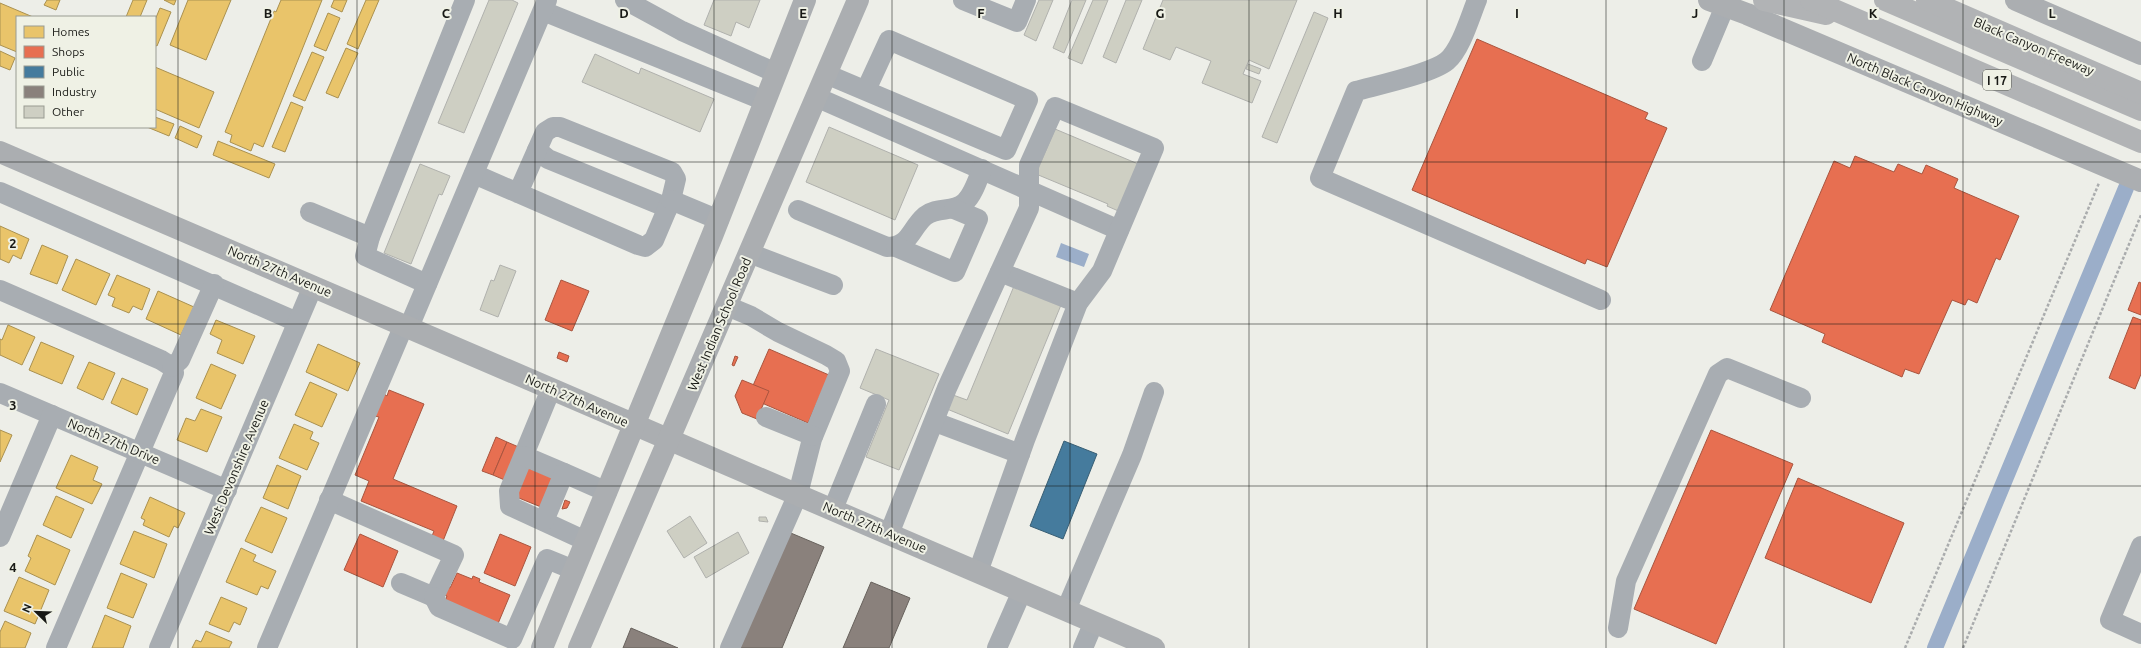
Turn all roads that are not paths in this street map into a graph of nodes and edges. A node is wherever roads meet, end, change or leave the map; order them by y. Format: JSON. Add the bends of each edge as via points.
{"nodes":[{"id":1,"x":465,"y":0,"type":"edge"},
{"id":2,"x":625,"y":0,"type":"edge"},
{"id":3,"x":805,"y":0,"type":"edge"},
{"id":4,"x":858,"y":0,"type":"edge"},
{"id":5,"x":963,"y":0,"type":"edge"},
{"id":6,"x":1026,"y":0,"type":"edge"},
{"id":7,"x":1477,"y":0,"type":"edge"},
{"id":8,"x":1764,"y":0,"type":"edge"},
{"id":9,"x":1811,"y":0,"type":"edge"},
{"id":10,"x":1885,"y":0,"type":"edge"},
{"id":11,"x":1927,"y":0,"type":"edge"},
{"id":12,"x":2016,"y":0,"type":"edge"},
{"id":13,"x":1717,"y":3,"type":"edge"},
{"id":14,"x":545,"y":5,"type":"edge"},
{"id":15,"x":1866,"y":24,"type":"junction"},
{"id":16,"x":2141,"y":54,"type":"edge"},
{"id":17,"x":1702,"y":61,"type":"dead end"},
{"id":18,"x":776,"y":73,"type":"junction"},
{"id":19,"x":826,"y":74,"type":"junction"},
{"id":20,"x":866,"y":90,"type":"junction"},
{"id":21,"x":816,"y":97,"type":"junction"},
{"id":22,"x":765,"y":101,"type":"junction"},
{"id":23,"x":2140,"y":104,"type":"edge"},
{"id":24,"x":2134,"y":139,"type":"edge"},
{"id":25,"x":537,"y":150,"type":"junction"},
{"id":26,"x":0,"y":152,"type":"edge"},
{"id":27,"x":982,"y":169,"type":"junction"},
{"id":28,"x":474,"y":174,"type":"junction"},
{"id":29,"x":2141,"y":181,"type":"edge"},
{"id":30,"x":1030,"y":190,"type":"junction"},
{"id":31,"x":0,"y":192,"type":"edge"},
{"id":32,"x":518,"y":193,"type":"junction"},
{"id":33,"x":669,"y":204,"type":"junction"},
{"id":34,"x":954,"y":209,"type":"junction"},
{"id":35,"x":798,"y":210,"type":"dead end"},
{"id":36,"x":310,"y":212,"type":"dead end"},
{"id":37,"x":719,"y":220,"type":"junction"},
{"id":38,"x":1119,"y":230,"type":"junction"},
{"id":39,"x":370,"y":237,"type":"junction"},
{"id":40,"x":896,"y":247,"type":"junction"},
{"id":41,"x":749,"y":253,"type":"junction"},
{"id":42,"x":1000,"y":272,"type":"junction"},
{"id":43,"x":214,"y":284,"type":"junction"},
{"id":44,"x":428,"y":284,"type":"junction"},
{"id":45,"x":833,"y":285,"type":"dead end"},
{"id":46,"x":313,"y":286,"type":"junction"},
{"id":47,"x":0,"y":290,"type":"edge"},
{"id":48,"x":1601,"y":300,"type":"dead end"},
{"id":49,"x":1078,"y":303,"type":"junction"},
{"id":50,"x":726,"y":306,"type":"junction"},
{"id":51,"x":297,"y":322,"type":"junction"},
{"id":52,"x":406,"y":326,"type":"junction"},
{"id":53,"x":172,"y":367,"type":"junction"},
{"id":54,"x":551,"y":389,"type":"junction"},
{"id":55,"x":1154,"y":392,"type":"dead end"},
{"id":56,"x":0,"y":393,"type":"edge"},
{"id":57,"x":1801,"y":398,"type":"dead end"},
{"id":58,"x":876,"y":404,"type":"dead end"},
{"id":59,"x":52,"y":415,"type":"junction"},
{"id":60,"x":766,"y":417,"type":"dead end"},
{"id":61,"x":934,"y":422,"type":"junction"},
{"id":62,"x":634,"y":425,"type":"junction"},
{"id":63,"x":813,"y":436,"type":"junction"},
{"id":64,"x":670,"y":440,"type":"junction"},
{"id":65,"x":140,"y":452,"type":"junction"},
{"id":66,"x":1020,"y":454,"type":"junction"},
{"id":67,"x":524,"y":456,"type":"junction"},
{"id":68,"x":564,"y":473,"type":"junction"},
{"id":69,"x":227,"y":490,"type":"junction"},
{"id":70,"x":606,"y":492,"type":"junction"},
{"id":71,"x":798,"y":494,"type":"junction"},
{"id":72,"x":329,"y":500,"type":"junction"},
{"id":73,"x":833,"y":509,"type":"junction"},
{"id":74,"x":544,"y":521,"type":"junction"},
{"id":75,"x":889,"y":534,"type":"junction"},
{"id":76,"x":0,"y":537,"type":"edge"},
{"id":77,"x":586,"y":541,"type":"junction"},
{"id":78,"x":2141,"y":546,"type":"edge"},
{"id":79,"x":574,"y":570,"type":"junction"},
{"id":80,"x":978,"y":572,"type":"junction"},
{"id":81,"x":401,"y":583,"type":"dead end"},
{"id":82,"x":1022,"y":591,"type":"junction"},
{"id":83,"x":434,"y":597,"type":"junction"},
{"id":84,"x":1066,"y":610,"type":"junction"},
{"id":85,"x":1094,"y":622,"type":"junction"},
{"id":86,"x":1618,"y":628,"type":"dead end"},
{"id":87,"x":2141,"y":634,"type":"edge"},
{"id":88,"x":56,"y":648,"type":"edge"},
{"id":89,"x":159,"y":648,"type":"edge"},
{"id":90,"x":267,"y":648,"type":"edge"},
{"id":91,"x":542,"y":648,"type":"edge"},
{"id":92,"x":580,"y":648,"type":"edge"},
{"id":93,"x":730,"y":648,"type":"edge"},
{"id":94,"x":997,"y":648,"type":"edge"},
{"id":95,"x":1083,"y":648,"type":"edge"},
{"id":96,"x":1154,"y":648,"type":"edge"}],
"edges":[{"from":1,"to":39,"type":"street"},
{"from":2,"to":18,"type":"street","via":[[682,31]]},
{"from":3,"to":18,"type":"main road"},
{"from":4,"to":19,"type":"main road","name":"West Indian School Road"},
{"from":5,"to":6,"type":"street","via":[[1017,22]]},
{"from":7,"to":48,"type":"street","via":[[1456,49],[1447,61],[1403,79],[1356,91],[1320,178]]},
{"from":8,"to":15,"type":"highway"},
{"from":9,"to":15,"type":"highway","number":"I 17"},
{"from":10,"to":23,"type":"highway"},
{"from":11,"to":23,"type":"highway","name":"Black Canyon Freeway"},
{"from":12,"to":16,"type":"main road"},
{"from":13,"to":17,"type":"street"},
{"from":13,"to":29,"type":"main road","name":"North Black Canyon Highway"},
{"from":14,"to":22,"type":"street"},
{"from":14,"to":28,"type":"street"},
{"from":15,"to":24,"type":"highway","number":"I 17"},
{"from":18,"to":22,"type":"main road"},
{"from":19,"to":20,"type":"street"},
{"from":19,"to":21,"type":"main road","name":"West Indian School Road"},
{"from":20,"to":20,"type":"street","via":[[1006,150],[1028,100],[888,40]]},
{"from":21,"to":27,"type":"street"},
{"from":21,"to":41,"type":"main road","name":"West Indian School Road"},
{"from":22,"to":37,"type":"main road"},
{"from":25,"to":32,"type":"street"},
{"from":25,"to":33,"type":"street","via":[[548,159]]},
{"from":25,"to":33,"type":"street","via":[[549,129],[560,127],[672,172],[676,184]]},
{"from":26,"to":46,"type":"main road","name":"North 27th Avenue"},
{"from":27,"to":30,"type":"street"},
{"from":27,"to":34,"type":"street","via":[[966,202]]},
{"from":28,"to":32,"type":"street"},
{"from":28,"to":44,"type":"street"},
{"from":30,"to":38,"type":"street"},
{"from":30,"to":38,"type":"street","via":[[1029,165],[1055,107],[1154,148]]},
{"from":30,"to":42,"type":"street","via":[[1029,208]]},
{"from":31,"to":43,"type":"street"},
{"from":32,"to":33,"type":"street","via":[[646,247],[654,240]]},
{"from":33,"to":37,"type":"street"},
{"from":34,"to":40,"type":"street","via":[[938,209],[925,216],[906,240]]},
{"from":34,"to":40,"type":"street","via":[[978,219],[955,272]]},
{"from":35,"to":40,"type":"street","via":[[886,247]]},
{"from":36,"to":39,"type":"street"},
{"from":37,"to":62,"type":"main road"},
{"from":38,"to":49,"type":"street","via":[[1102,271]]},
{"from":39,"to":44,"type":"street","via":[[365,256]]},
{"from":41,"to":45,"type":"street"},
{"from":41,"to":50,"type":"main road","name":"West Indian School Road"},
{"from":42,"to":49,"type":"street"},
{"from":42,"to":61,"type":"street"},
{"from":43,"to":51,"type":"street"},
{"from":43,"to":53,"type":"street","via":[[180,360]]},
{"from":44,"to":52,"type":"street"},
{"from":46,"to":51,"type":"street","name":"West Devonshire Avenue"},
{"from":46,"to":52,"type":"main road","name":"North 27th Avenue"},
{"from":47,"to":53,"type":"street"},
{"from":49,"to":66,"type":"street"},
{"from":50,"to":63,"type":"street","via":[[751,316],[836,361],[840,371]]},
{"from":50,"to":64,"type":"main road","name":"West Indian School Road"},
{"from":51,"to":69,"type":"street","name":"West Devonshire Avenue"},
{"from":52,"to":54,"type":"main road","name":"North 27th Avenue"},
{"from":52,"to":72,"type":"street"},
{"from":53,"to":65,"type":"street","via":[[174,373]]},
{"from":54,"to":62,"type":"main road","name":"North 27th Avenue"},
{"from":54,"to":67,"type":"street"},
{"from":55,"to":84,"type":"street","via":[[1137,441]]},
{"from":56,"to":59,"type":"street","name":"North 27th Drive"},
{"from":57,"to":86,"type":"street","via":[[1727,368],[1718,374],[1626,581]]},
{"from":58,"to":73,"type":"street"},
{"from":59,"to":65,"type":"street","name":"North 27th Drive"},
{"from":59,"to":76,"type":"street"},
{"from":60,"to":63,"type":"street"},
{"from":61,"to":66,"type":"street"},
{"from":61,"to":75,"type":"street"},
{"from":62,"to":64,"type":"main road","name":"North 27th Avenue"},
{"from":62,"to":70,"type":"main road"},
{"from":63,"to":71,"type":"street"},
{"from":64,"to":71,"type":"main road","name":"North 27th Avenue"},
{"from":64,"to":92,"type":"main road","name":"West Indian School Road"},
{"from":65,"to":69,"type":"street","name":"North 27th Drive"},
{"from":65,"to":88,"type":"street"},
{"from":66,"to":80,"type":"street"},
{"from":67,"to":68,"type":"street"},
{"from":67,"to":74,"type":"street","via":[[509,491],[510,506]]},
{"from":68,"to":70,"type":"street"},
{"from":68,"to":74,"type":"street"},
{"from":69,"to":89,"type":"street","name":"West Devonshire Avenue"},
{"from":70,"to":77,"type":"main road"},
{"from":71,"to":73,"type":"main road","name":"North 27th Avenue"},
{"from":71,"to":93,"type":"street"},
{"from":72,"to":83,"type":"street","via":[[454,554]]},
{"from":72,"to":90,"type":"street"},
{"from":73,"to":75,"type":"main road","name":"North 27th Avenue"},
{"from":74,"to":77,"type":"street"},
{"from":75,"to":80,"type":"main road","name":"North 27th Avenue"},
{"from":77,"to":79,"type":"main road"},
{"from":78,"to":87,"type":"street","via":[[2110,620]]},
{"from":79,"to":83,"type":"street","via":[[547,559],[512,639],[439,607]]},
{"from":79,"to":91,"type":"main road"},
{"from":80,"to":82,"type":"main road","name":"North 27th Avenue"},
{"from":81,"to":83,"type":"street"},
{"from":82,"to":84,"type":"main road","name":"North 27th Avenue"},
{"from":82,"to":94,"type":"street"},
{"from":84,"to":85,"type":"main road","name":"North 27th Avenue"},
{"from":85,"to":95,"type":"street"},
{"from":85,"to":96,"type":"main road","name":"North 27th Avenue"}]}
